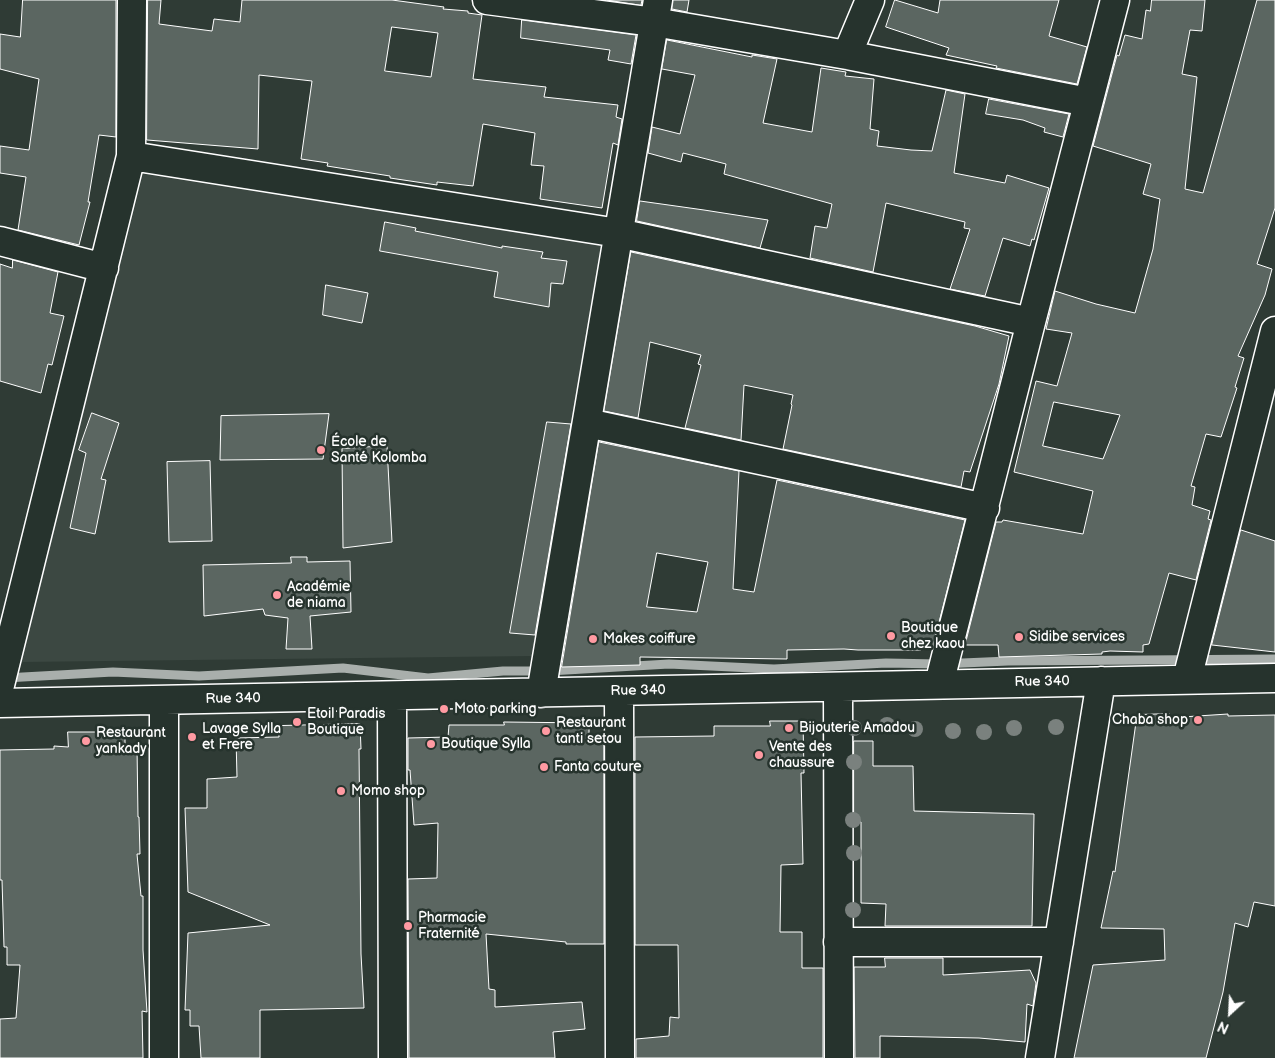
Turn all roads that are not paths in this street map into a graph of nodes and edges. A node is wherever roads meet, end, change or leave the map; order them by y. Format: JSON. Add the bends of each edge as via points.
{"nodes":[{"id":1,"x":132,"y":0,"type":"edge"},
{"id":2,"x":487,"y":0,"type":"edge"},
{"id":3,"x":870,"y":0,"type":"edge"},
{"id":4,"x":1115,"y":0,"type":"edge"},
{"id":5,"x":656,"y":11,"type":"edge"},
{"id":6,"x":847,"y":55,"type":"junction"},
{"id":7,"x":1088,"y":102,"type":"junction"},
{"id":8,"x":131,"y":156,"type":"junction"},
{"id":9,"x":618,"y":233,"type":"junction"},
{"id":10,"x":0,"y":241,"type":"edge"},
{"id":11,"x":104,"y":268,"type":"junction"},
{"id":12,"x":1031,"y":322,"type":"junction"},
{"id":13,"x":1275,"y":331,"type":"edge"},
{"id":14,"x":587,"y":423,"type":"junction"},
{"id":15,"x":985,"y":508,"type":"junction"},
{"id":16,"x":1275,"y":678,"type":"edge"},
{"id":17,"x":1186,"y":679,"type":"junction"},
{"id":18,"x":1101,"y":681,"type":"junction"},
{"id":19,"x":939,"y":684,"type":"junction"},
{"id":20,"x":0,"y":685,"type":"edge"},
{"id":21,"x":838,"y":687,"type":"junction"},
{"id":22,"x":619,"y":692,"type":"junction"},
{"id":23,"x":540,"y":693,"type":"junction"},
{"id":24,"x":392,"y":696,"type":"junction"},
{"id":25,"x":164,"y":701,"type":"junction"},
{"id":26,"x":0,"y":703,"type":"edge"},
{"id":27,"x":838,"y":942,"type":"junction"},
{"id":28,"x":1059,"y":942,"type":"junction"},
{"id":29,"x":164,"y":1058,"type":"edge"},
{"id":30,"x":393,"y":1058,"type":"edge"},
{"id":31,"x":620,"y":1058,"type":"edge"},
{"id":32,"x":839,"y":1058,"type":"edge"},
{"id":33,"x":1040,"y":1058,"type":"edge"}],
"edges":[{"from":1,"to":8,"type":"street"},
{"from":2,"to":5,"type":"street"},
{"from":3,"to":6,"type":"street"},
{"from":4,"to":7,"type":"street"},
{"from":5,"to":6,"type":"street"},
{"from":5,"to":9,"type":"street"},
{"from":6,"to":7,"type":"street"},
{"from":7,"to":12,"type":"street"},
{"from":8,"to":9,"type":"street"},
{"from":8,"to":11,"type":"street"},
{"from":9,"to":12,"type":"street"},
{"from":9,"to":14,"type":"street"},
{"from":10,"to":11,"type":"street"},
{"from":11,"to":20,"type":"street"},
{"from":12,"to":15,"type":"street"},
{"from":13,"to":17,"type":"street"},
{"from":14,"to":15,"type":"street"},
{"from":14,"to":23,"type":"street"},
{"from":15,"to":19,"type":"street"},
{"from":16,"to":17,"type":"street","name":"Rue 340"},
{"from":17,"to":18,"type":"street","name":"Rue 340"},
{"from":18,"to":19,"type":"street","name":"Rue 340"},
{"from":18,"to":28,"type":"street"},
{"from":19,"to":21,"type":"street","name":"Rue 340"},
{"from":21,"to":22,"type":"street","name":"Rue 340"},
{"from":21,"to":27,"type":"street"},
{"from":22,"to":23,"type":"street","name":"Rue 340"},
{"from":22,"to":31,"type":"street"},
{"from":23,"to":24,"type":"street","name":"Rue 340"},
{"from":24,"to":25,"type":"street","name":"Rue 340"},
{"from":24,"to":30,"type":"street"},
{"from":25,"to":26,"type":"street","name":"Rue 340"},
{"from":25,"to":29,"type":"street"},
{"from":27,"to":28,"type":"street"},
{"from":27,"to":32,"type":"street"},
{"from":28,"to":33,"type":"street"}]}
